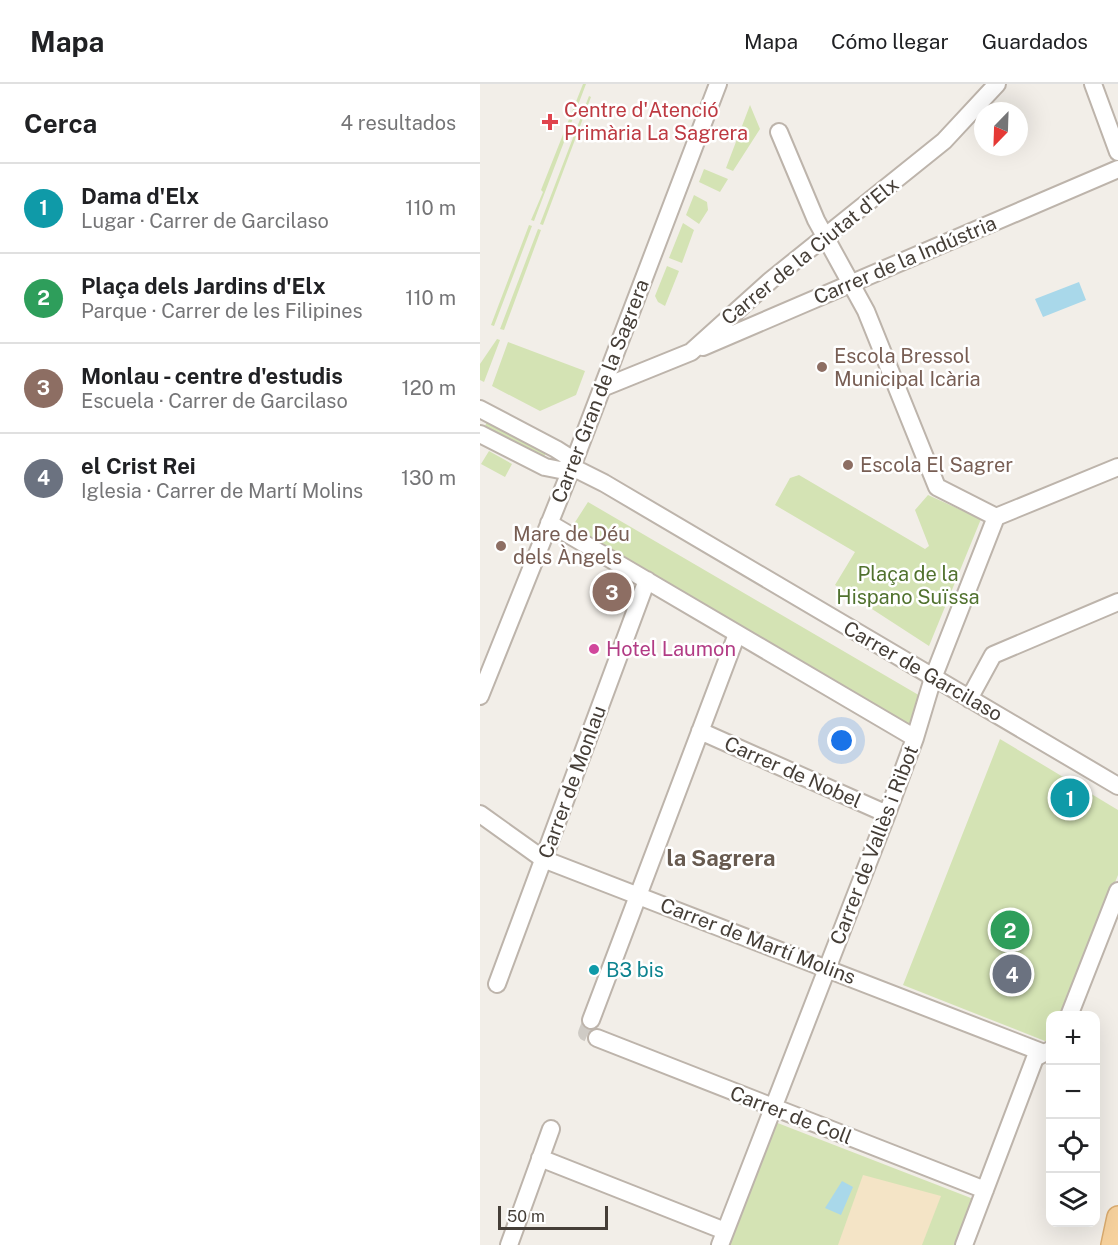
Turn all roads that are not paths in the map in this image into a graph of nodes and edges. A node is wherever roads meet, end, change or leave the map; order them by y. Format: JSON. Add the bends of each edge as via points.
{"nodes":[{"id":1,"x":718,"y":84,"type":"edge"},
{"id":2,"x":997,"y":84,"type":"edge"},
{"id":3,"x":1093,"y":84,"type":"edge"},
{"id":4,"x":779,"y":132,"type":"dead end"},
{"id":5,"x":1118,"y":152,"type":"edge"},
{"id":6,"x":1118,"y":169,"type":"edge"},
{"id":7,"x":826,"y":238,"type":"junction"},
{"id":8,"x":849,"y":282,"type":"junction"},
{"id":9,"x":691,"y":352,"type":"junction"},
{"id":10,"x":602,"y":388,"type":"junction"},
{"id":11,"x":480,"y":410,"type":"edge"},
{"id":12,"x":480,"y":434,"type":"edge"},
{"id":13,"x":572,"y":467,"type":"junction"},
{"id":14,"x":1118,"y":467,"type":"edge"},
{"id":15,"x":996,"y":517,"type":"junction"},
{"id":16,"x":549,"y":523,"type":"junction"},
{"id":17,"x":647,"y":580,"type":"junction"},
{"id":18,"x":1118,"y":602,"type":"edge"},
{"id":19,"x":737,"y":633,"type":"junction"},
{"id":20,"x":933,"y":678,"type":"junction"},
{"id":21,"x":480,"y":696,"type":"edge"},
{"id":22,"x":969,"y":699,"type":"junction"},
{"id":23,"x":700,"y":731,"type":"junction"},
{"id":24,"x":915,"y":738,"type":"junction"},
{"id":25,"x":1118,"y":786,"type":"edge"},
{"id":26,"x":480,"y":814,"type":"edge"},
{"id":27,"x":886,"y":814,"type":"junction"},
{"id":28,"x":543,"y":859,"type":"junction"},
{"id":29,"x":1118,"y":891,"type":"edge"},
{"id":30,"x":638,"y":894,"type":"junction"},
{"id":31,"x":828,"y":968,"type":"junction"},
{"id":32,"x":497,"y":984,"type":"dead end"},
{"id":33,"x":1071,"y":1011,"type":"edge"},
{"id":34,"x":591,"y":1020,"type":"tunnel mouth"},
{"id":35,"x":597,"y":1038,"type":"dead end"},
{"id":36,"x":1046,"y":1051,"type":"edge"},
{"id":37,"x":1046,"y":1052,"type":"edge"},
{"id":38,"x":772,"y":1108,"type":"junction"},
{"id":39,"x":551,"y":1129,"type":"dead end"},
{"id":40,"x":540,"y":1158,"type":"junction"},
{"id":41,"x":986,"y":1190,"type":"junction"},
{"id":42,"x":1118,"y":1217,"type":"edge"},
{"id":43,"x":723,"y":1238,"type":"edge"},
{"id":44,"x":508,"y":1245,"type":"edge"},
{"id":45,"x":964,"y":1245,"type":"edge"},
{"id":46,"x":1112,"y":1245,"type":"edge"}],
"edges":[{"from":1,"to":10,"type":"street","name":"Carrer Gran de la Sagrera"},
{"from":2,"to":7,"type":"street","name":"Carrer de la Ciutat d'Elx","via":[[944,141]]},
{"from":3,"to":5,"type":"street"},
{"from":4,"to":7,"type":"street"},
{"from":6,"to":8,"type":"street","name":"Carrer de la Indústria"},
{"from":7,"to":8,"type":"street"},
{"from":7,"to":9,"type":"street","name":"Carrer de la Ciutat d'Elx","via":[[771,280]]},
{"from":8,"to":9,"type":"street","name":"Carrer de la Indústria"},
{"from":8,"to":15,"type":"street","via":[[866,311],[937,488]]},
{"from":9,"to":10,"type":"street","name":"Carrer de la Ciutat d'Elx"},
{"from":10,"to":13,"type":"street","name":"Carrer Gran de la Sagrera"},
{"from":11,"to":13,"type":"street","name":"Carrer de Garcilaso","via":[[556,449],[567,456]]},
{"from":12,"to":13,"type":"street","name":"Carrer de Garcilaso","via":[[545,467]]},
{"from":13,"to":16,"type":"street","name":"Carrer Gran de la Sagrera"},
{"from":13,"to":20,"type":"street","name":"Carrer de Garcilaso"},
{"from":14,"to":15,"type":"street"},
{"from":15,"to":20,"type":"street","name":"Carrer de Vallès i Ribot"},
{"from":16,"to":17,"type":"street"},
{"from":16,"to":21,"type":"street","name":"Carrer Gran de la Sagrera"},
{"from":17,"to":19,"type":"street"},
{"from":17,"to":28,"type":"street","name":"Carrer de Monlau"},
{"from":18,"to":22,"type":"street","via":[[993,655]]},
{"from":19,"to":23,"type":"street"},
{"from":19,"to":24,"type":"street"},
{"from":20,"to":22,"type":"street","name":"Carrer de Garcilaso"},
{"from":20,"to":24,"type":"street","name":"Carrer de Vallès i Ribot"},
{"from":22,"to":25,"type":"street","name":"Carrer de Garcilaso"},
{"from":23,"to":27,"type":"street","name":"Carrer de Nobel"},
{"from":23,"to":30,"type":"street"},
{"from":24,"to":27,"type":"street","name":"Carrer de Vallès i Ribot"},
{"from":26,"to":28,"type":"street","name":"Carrer de Martí Molins"},
{"from":27,"to":31,"type":"street","name":"Carrer de Vallès i Ribot"},
{"from":28,"to":30,"type":"street","name":"Carrer de Martí Molins"},
{"from":28,"to":32,"type":"street","name":"Carrer de Monlau"},
{"from":29,"to":33,"type":"street"},
{"from":30,"to":31,"type":"street","name":"Carrer de Martí Molins"},
{"from":30,"to":34,"type":"street"},
{"from":31,"to":36,"type":"street","name":"Carrer de Martí Molins"},
{"from":31,"to":38,"type":"street","name":"Carrer de Vallès i Ribot"},
{"from":35,"to":38,"type":"street","name":"Carrer de Coll"},
{"from":37,"to":41,"type":"street","via":[[1035,1058]]},
{"from":38,"to":41,"type":"street","name":"Carrer de Coll"},
{"from":38,"to":43,"type":"street","name":"Carrer de Vallès i Ribot"},
{"from":39,"to":40,"type":"street"},
{"from":40,"to":43,"type":"street"},
{"from":40,"to":44,"type":"street"},
{"from":41,"to":45,"type":"street"},
{"from":42,"to":46,"type":"main road"}]}
